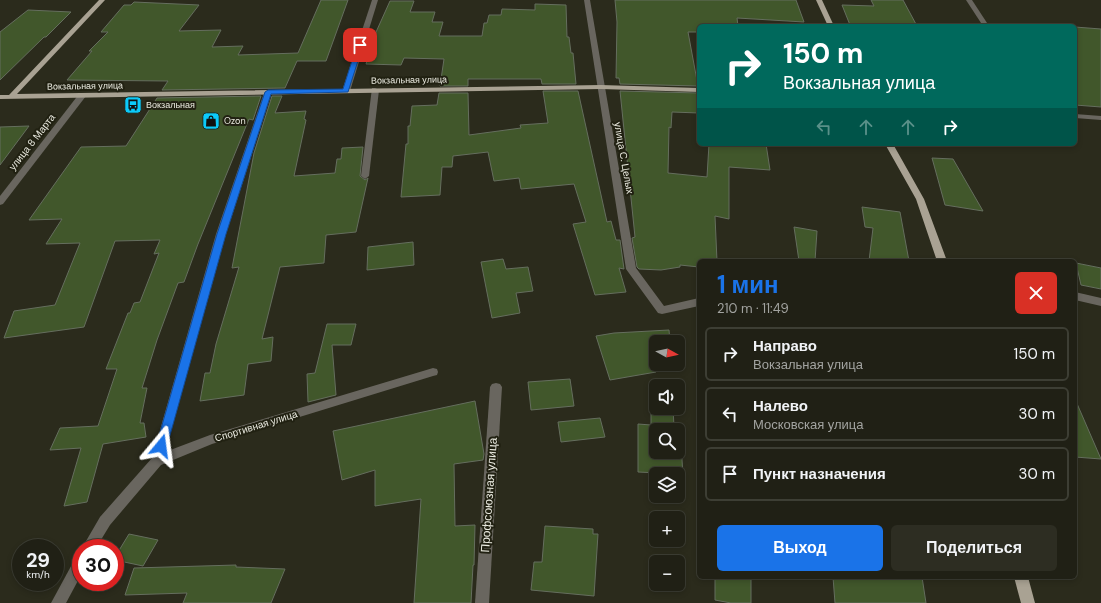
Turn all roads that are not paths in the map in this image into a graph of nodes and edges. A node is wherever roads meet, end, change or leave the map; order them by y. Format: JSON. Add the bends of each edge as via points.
{"nodes":[{"id":1,"x":102,"y":0,"type":"edge"},
{"id":2,"x":374,"y":0,"type":"edge"},
{"id":3,"x":587,"y":0,"type":"edge"},
{"id":4,"x":819,"y":0,"type":"edge"},
{"id":5,"x":969,"y":0,"type":"edge"},
{"id":6,"x":829,"y":24,"type":"edge"},
{"id":7,"x":985,"y":24,"type":"edge"},
{"id":8,"x":601,"y":87,"type":"junction"},
{"id":9,"x":375,"y":90,"type":"junction"},
{"id":10,"x":697,"y":90,"type":"edge"},
{"id":11,"x":346,"y":91,"type":"junction"},
{"id":12,"x":268,"y":92,"type":"junction"},
{"id":13,"x":82,"y":96,"type":"junction"},
{"id":14,"x":0,"y":97,"type":"edge"},
{"id":15,"x":10,"y":97,"type":"junction"},
{"id":16,"x":1077,"y":116,"type":"edge"},
{"id":17,"x":1101,"y":118,"type":"edge"},
{"id":18,"x":890,"y":146,"type":"edge"},
{"id":19,"x":365,"y":176,"type":"dead end"},
{"id":20,"x":0,"y":202,"type":"edge"},
{"id":21,"x":941,"y":259,"type":"edge"},
{"id":22,"x":1077,"y":296,"type":"edge"},
{"id":23,"x":697,"y":302,"type":"edge"},
{"id":24,"x":1101,"y":302,"type":"edge"},
{"id":25,"x":433,"y":372,"type":"dead end"},
{"id":26,"x":496,"y":387,"type":"dead end"},
{"id":27,"x":157,"y":461,"type":"junction"},
{"id":28,"x":94,"y":539,"type":"edge"},
{"id":29,"x":72,"y":578,"type":"edge"},
{"id":30,"x":1022,"y":579,"type":"edge"},
{"id":31,"x":58,"y":603,"type":"edge"},
{"id":32,"x":482,"y":603,"type":"edge"},
{"id":33,"x":1028,"y":603,"type":"edge"}],
"edges":[{"from":1,"to":15,"type":"main road"},
{"from":2,"to":11,"type":"street"},
{"from":3,"to":8,"type":"street","name":"улица С. Целых"},
{"from":4,"to":6,"type":"main road"},
{"from":5,"to":7,"type":"street"},
{"from":8,"to":9,"type":"main road","name":"Вокзальная улица"},
{"from":8,"to":10,"type":"main road","name":"Вокзальная улица"},
{"from":8,"to":23,"type":"street","name":"улица С. Целых","via":[[631,269],[662,310]]},
{"from":9,"to":11,"type":"main road","name":"Вокзальная улица"},
{"from":9,"to":19,"type":"street"},
{"from":11,"to":12,"type":"main road","name":"Вокзальная улица"},
{"from":12,"to":13,"type":"main road","name":"Вокзальная улица"},
{"from":12,"to":27,"type":"street","via":[[221,234]]},
{"from":13,"to":15,"type":"main road","name":"Вокзальная улица"},
{"from":13,"to":20,"type":"street","name":"улица 8 Марта"},
{"from":14,"to":15,"type":"main road","name":"Вокзальная улица"},
{"from":16,"to":17,"type":"street"},
{"from":18,"to":21,"type":"main road","via":[[920,199]]},
{"from":22,"to":24,"type":"street"},
{"from":25,"to":27,"type":"street","name":"Спортивная улица","via":[[210,440]]},
{"from":26,"to":32,"type":"street","name":"Профсоюзная улица"},
{"from":27,"to":28,"type":"street","name":"Спортивная улица","via":[[105,521]]},
{"from":29,"to":31,"type":"street"},
{"from":30,"to":33,"type":"main road"}]}
